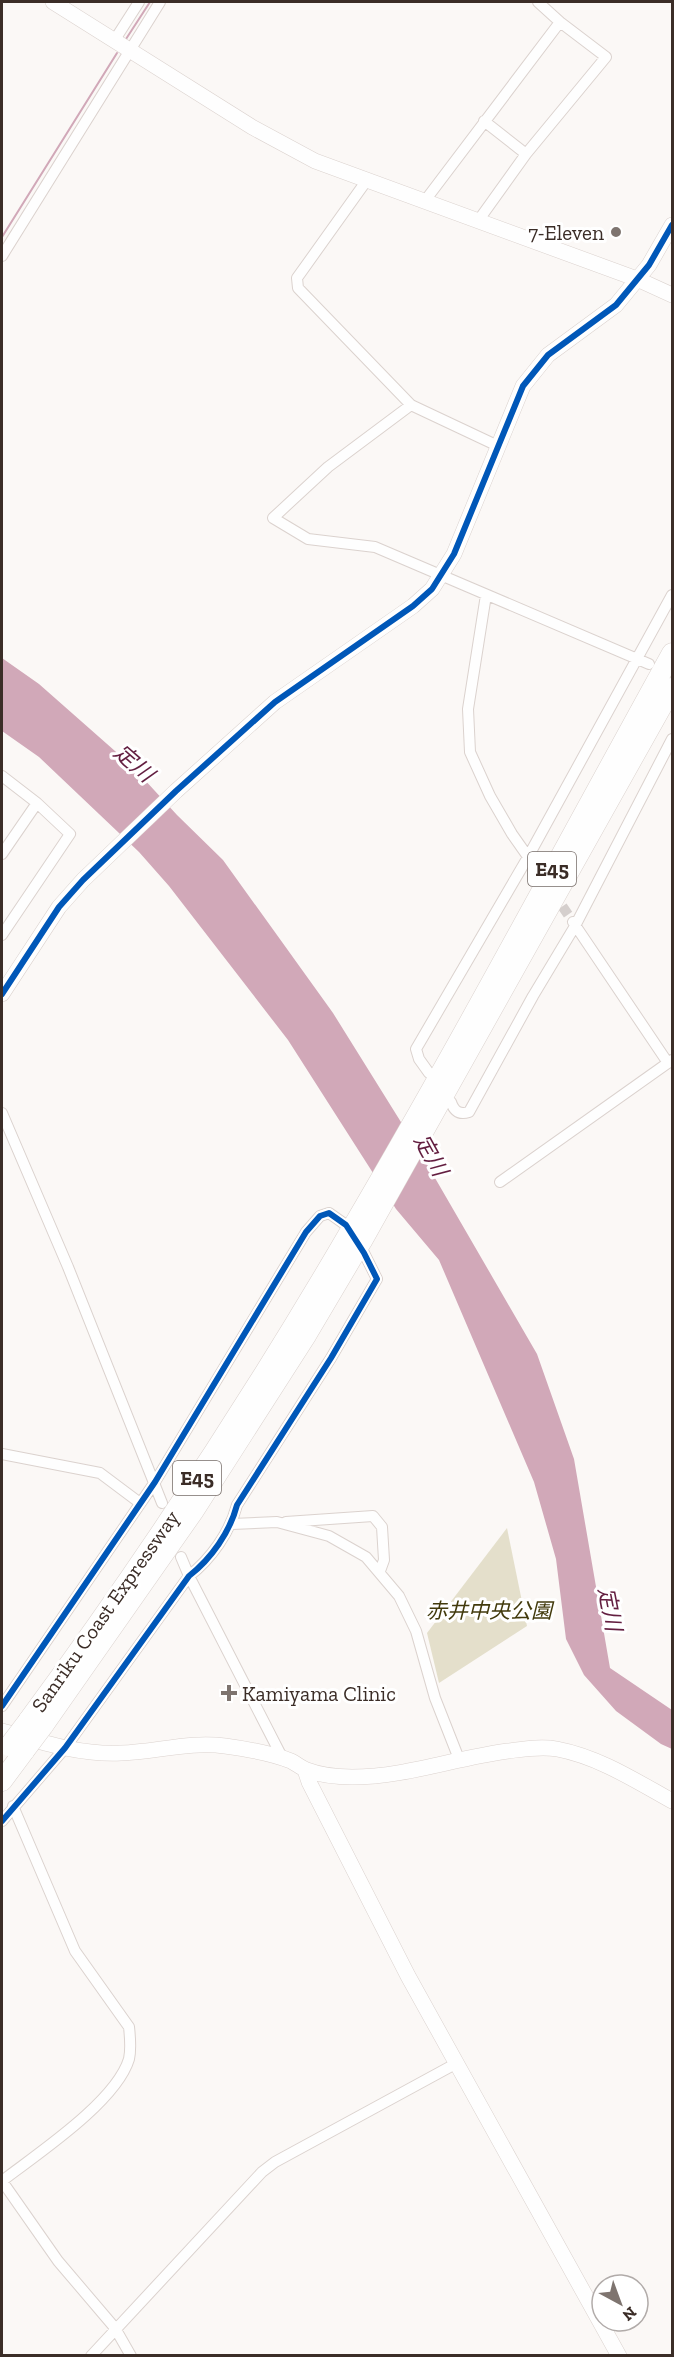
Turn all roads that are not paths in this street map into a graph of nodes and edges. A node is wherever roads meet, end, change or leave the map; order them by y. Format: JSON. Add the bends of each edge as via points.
{"nodes":[{"id":1,"x":53,"y":2,"type":"edge"},
{"id":2,"x":139,"y":2,"type":"edge"},
{"id":3,"x":160,"y":2,"type":"edge"},
{"id":4,"x":538,"y":2,"type":"edge"},
{"id":5,"x":560,"y":22,"type":"junction"},
{"id":6,"x":114,"y":41,"type":"junction"},
{"id":7,"x":129,"y":50,"type":"junction"},
{"id":8,"x":484,"y":121,"type":"junction"},
{"id":9,"x":526,"y":154,"type":"junction"},
{"id":10,"x":367,"y":180,"type":"junction"},
{"id":11,"x":424,"y":202,"type":"junction"},
{"id":12,"x":478,"y":221,"type":"junction"},
{"id":13,"x":672,"y":225,"type":"edge"},
{"id":14,"x":2,"y":256,"type":"edge"},
{"id":15,"x":637,"y":279,"type":"junction"},
{"id":16,"x":672,"y":295,"type":"edge"},
{"id":17,"x":411,"y":405,"type":"junction"},
{"id":18,"x":498,"y":446,"type":"junction"},
{"id":19,"x":442,"y":575,"type":"junction"},
{"id":20,"x":486,"y":595,"type":"junction"},
{"id":21,"x":672,"y":595,"type":"edge"},
{"id":22,"x":672,"y":653,"type":"edge"},
{"id":23,"x":637,"y":659,"type":"junction"},
{"id":24,"x":649,"y":664,"type":"dead end"},
{"id":25,"x":672,"y":688,"type":"edge"},
{"id":26,"x":672,"y":739,"type":"edge"},
{"id":27,"x":2,"y":776,"type":"edge"},
{"id":28,"x":37,"y":803,"type":"junction"},
{"id":29,"x":2,"y":854,"type":"edge"},
{"id":30,"x":528,"y":857,"type":"junction"},
{"id":31,"x":538,"y":871,"type":"dead end"},
{"id":32,"x":573,"y":923,"type":"junction"},
{"id":33,"x":2,"y":935,"type":"edge"},
{"id":34,"x":2,"y":994,"type":"edge"},
{"id":35,"x":670,"y":1061,"type":"edge"},
{"id":36,"x":438,"y":1090,"type":"junction"},
{"id":37,"x":2,"y":1113,"type":"edge"},
{"id":38,"x":500,"y":1182,"type":"dead end"},
{"id":39,"x":356,"y":1236,"type":"junction"},
{"id":40,"x":2,"y":1454,"type":"edge"},
{"id":41,"x":155,"y":1482,"type":"junction"},
{"id":42,"x":140,"y":1503,"type":"junction"},
{"id":43,"x":162,"y":1503,"type":"dead end"},
{"id":44,"x":277,"y":1522,"type":"junction"},
{"id":45,"x":232,"y":1524,"type":"junction"},
{"id":46,"x":182,"y":1557,"type":"dead end"},
{"id":47,"x":380,"y":1571,"type":"junction"},
{"id":48,"x":189,"y":1576,"type":"junction"},
{"id":49,"x":2,"y":1706,"type":"edge"},
{"id":50,"x":9,"y":1746,"type":"edge"},
{"id":51,"x":64,"y":1748,"type":"junction"},
{"id":52,"x":283,"y":1759,"type":"junction"},
{"id":53,"x":459,"y":1759,"type":"junction"},
{"id":54,"x":305,"y":1770,"type":"junction"},
{"id":55,"x":2,"y":1781,"type":"edge"},
{"id":56,"x":672,"y":1801,"type":"edge"},
{"id":57,"x":13,"y":1806,"type":"junction"},
{"id":58,"x":2,"y":1821,"type":"edge"},
{"id":59,"x":457,"y":2063,"type":"junction"},
{"id":60,"x":115,"y":2328,"type":"junction"},
{"id":61,"x":91,"y":2355,"type":"edge"},
{"id":62,"x":131,"y":2355,"type":"edge"},
{"id":63,"x":619,"y":2355,"type":"edge"}],
"edges":[{"from":1,"to":6,"type":"street"},
{"from":2,"to":6,"type":"street"},
{"from":3,"to":7,"type":"street"},
{"from":4,"to":5,"type":"street"},
{"from":5,"to":8,"type":"street"},
{"from":5,"to":9,"type":"street","via":[[606,57]]},
{"from":6,"to":7,"type":"street"},
{"from":7,"to":10,"type":"street","via":[[283,145]]},
{"from":7,"to":14,"type":"street"},
{"from":8,"to":9,"type":"street"},
{"from":8,"to":11,"type":"street"},
{"from":9,"to":12,"type":"street"},
{"from":10,"to":11,"type":"street"},
{"from":10,"to":17,"type":"street","via":[[296,282]]},
{"from":11,"to":12,"type":"street"},
{"from":12,"to":15,"type":"street"},
{"from":13,"to":15,"type":"street"},
{"from":15,"to":16,"type":"street"},
{"from":15,"to":18,"type":"street","via":[[608,312],[539,364],[516,400]]},
{"from":17,"to":18,"type":"street"},
{"from":17,"to":19,"type":"street","via":[[328,467],[273,518],[308,539],[375,547]]},
{"from":18,"to":19,"type":"street"},
{"from":19,"to":20,"type":"street"},
{"from":19,"to":34,"type":"street","via":[[413,606],[275,702],[176,791],[59,907]]},
{"from":20,"to":23,"type":"street"},
{"from":20,"to":30,"type":"street","via":[[468,709],[470,752],[490,796]]},
{"from":21,"to":23,"type":"street"},
{"from":22,"to":36,"type":"highway","name":"Sanriku Coast Expressway","number":"E45"},
{"from":23,"to":24,"type":"street"},
{"from":23,"to":30,"type":"street"},
{"from":25,"to":36,"type":"highway","name":"Sanriku Coast Expressway","number":"E45"},
{"from":26,"to":32,"type":"street"},
{"from":27,"to":28,"type":"street"},
{"from":28,"to":29,"type":"street"},
{"from":28,"to":33,"type":"street","via":[[70,834]]},
{"from":30,"to":31,"type":"street"},
{"from":30,"to":36,"type":"street","via":[[416,1049]]},
{"from":32,"to":35,"type":"street"},
{"from":32,"to":36,"type":"street","via":[[469,1112],[453,1109]]},
{"from":35,"to":38,"type":"street"},
{"from":36,"to":39,"type":"highway","name":"Sanriku Coast Expressway","number":"E45"},
{"from":37,"to":41,"type":"street"},
{"from":39,"to":41,"type":"street","via":[[329,1213],[320,1216],[306,1232]]},
{"from":39,"to":45,"type":"street","via":[[377,1279],[237,1505]]},
{"from":39,"to":50,"type":"highway","name":"Sanriku Coast Expressway","number":"E45","bridge":true,"via":[[36,1724]]},
{"from":40,"to":42,"type":"street","via":[[100,1473]]},
{"from":41,"to":42,"type":"street"},
{"from":41,"to":43,"type":"street"},
{"from":42,"to":49,"type":"street"},
{"from":44,"to":45,"type":"street"},
{"from":44,"to":47,"type":"street","via":[[328,1536],[366,1557]]},
{"from":44,"to":47,"type":"street","via":[[373,1516],[382,1527],[384,1560]]},
{"from":45,"to":48,"type":"street","via":[[201,1567]]},
{"from":46,"to":48,"type":"street"},
{"from":47,"to":53,"type":"street","via":[[399,1596],[416,1631],[435,1698]]},
{"from":48,"to":51,"type":"street"},
{"from":48,"to":52,"type":"street"},
{"from":50,"to":51,"type":"street"},
{"from":50,"to":55,"type":"highway","name":"Sanriku Coast Expressway","number":"E45"},
{"from":51,"to":52,"type":"street","via":[[123,1753],[194,1745],[223,1746]]},
{"from":51,"to":57,"type":"street"},
{"from":52,"to":54,"type":"street"},
{"from":53,"to":54,"type":"street","via":[[390,1775],[351,1777]]},
{"from":53,"to":56,"type":"street","via":[[529,1748],[555,1749],[594,1760]]},
{"from":54,"to":59,"type":"street","via":[[408,1976]]},
{"from":57,"to":58,"type":"street"},
{"from":57,"to":60,"type":"street","via":[[75,1951],[129,2026],[130,2034],[129,2059],[95,2107],[2,2181],[58,2261]]},
{"from":59,"to":60,"type":"street","via":[[262,2172]]},
{"from":59,"to":63,"type":"street"},
{"from":60,"to":61,"type":"street"},
{"from":60,"to":62,"type":"street"}]}
